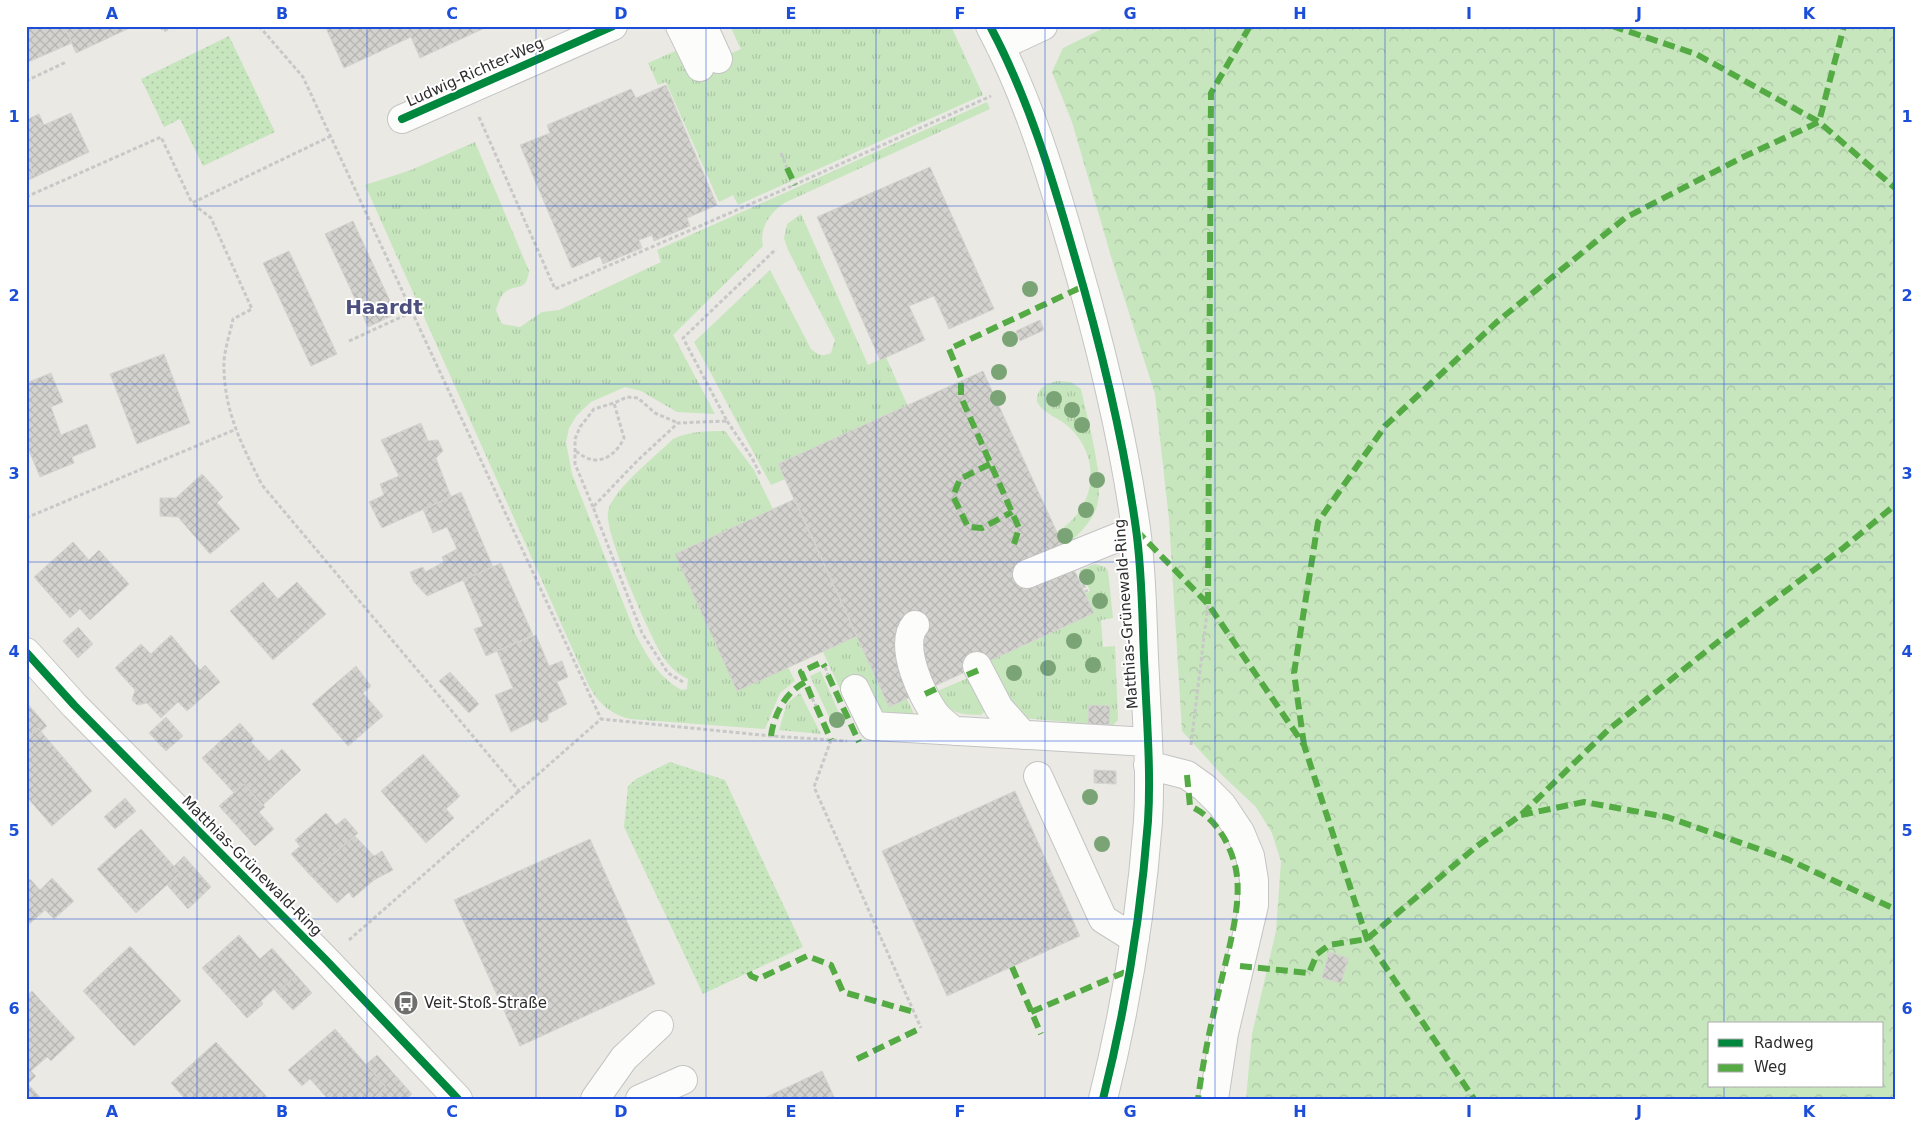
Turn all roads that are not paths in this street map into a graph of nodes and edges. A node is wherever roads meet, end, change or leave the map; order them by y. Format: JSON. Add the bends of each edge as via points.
{"nodes":[{"id":1,"x":613,"y":26,"type":"edge"},
{"id":2,"x":680,"y":26,"type":"edge"},
{"id":3,"x":703,"y":26,"type":"edge"},
{"id":4,"x":1043,"y":26,"type":"edge"},
{"id":5,"x":995,"y":36,"type":"edge"},
{"id":6,"x":402,"y":119,"type":"dead end"},
{"id":7,"x":1136,"y":530,"type":"junction"},
{"id":8,"x":1027,"y":574,"type":"dead end"},
{"id":9,"x":915,"y":625,"type":"dead end"},
{"id":10,"x":26,"y":652,"type":"edge"},
{"id":11,"x":977,"y":666,"type":"dead end"},
{"id":12,"x":855,"y":689,"type":"dead end"},
{"id":13,"x":954,"y":731,"type":"junction"},
{"id":14,"x":1023,"y":735,"type":"junction"},
{"id":15,"x":1148,"y":753,"type":"junction"},
{"id":16,"x":1038,"y":776,"type":"dead end"},
{"id":17,"x":1135,"y":939,"type":"junction"},
{"id":18,"x":659,"y":1025,"type":"dead end"},
{"id":19,"x":683,"y":1080,"type":"dead end"},
{"id":20,"x":458,"y":1099,"type":"edge"},
{"id":21,"x":595,"y":1099,"type":"edge"},
{"id":22,"x":640,"y":1099,"type":"edge"},
{"id":23,"x":1103,"y":1099,"type":"edge"},
{"id":24,"x":1214,"y":1099,"type":"edge"}],
"edges":[{"from":1,"to":6,"type":"street","name":"Ludwig-Richter-Weg"},
{"from":2,"to":3,"type":"street","via":[[709,63]]},
{"from":4,"to":5,"type":"street"},
{"from":5,"to":7,"type":"street","name":"Matthias-Grünewald-Ring","via":[[1057,196],[1084,286],[1119,434]]},
{"from":7,"to":8,"type":"street"},
{"from":7,"to":15,"type":"street","name":"Matthias-Grünewald-Ring","via":[[1142,591]]},
{"from":9,"to":13,"type":"street","via":[[908,637],[909,659],[935,714]]},
{"from":10,"to":20,"type":"street","name":"Matthias-Grünewald-Ring","via":[[74,706],[326,960]]},
{"from":11,"to":14,"type":"street","via":[[998,708]]},
{"from":12,"to":13,"type":"street","via":[[872,726]]},
{"from":13,"to":14,"type":"street"},
{"from":14,"to":15,"type":"street"},
{"from":15,"to":17,"type":"street","name":"Matthias-Grünewald-Ring","via":[[1148,818]]},
{"from":15,"to":24,"type":"street","via":[[1187,775],[1222,805],[1240,832],[1250,856],[1254,905],[1224,1033]]},
{"from":16,"to":17,"type":"street","via":[[1103,919]]},
{"from":17,"to":23,"type":"street","name":"Matthias-Grünewald-Ring"},
{"from":18,"to":21,"type":"street","via":[[624,1058]]},
{"from":19,"to":22,"type":"street"}]}
